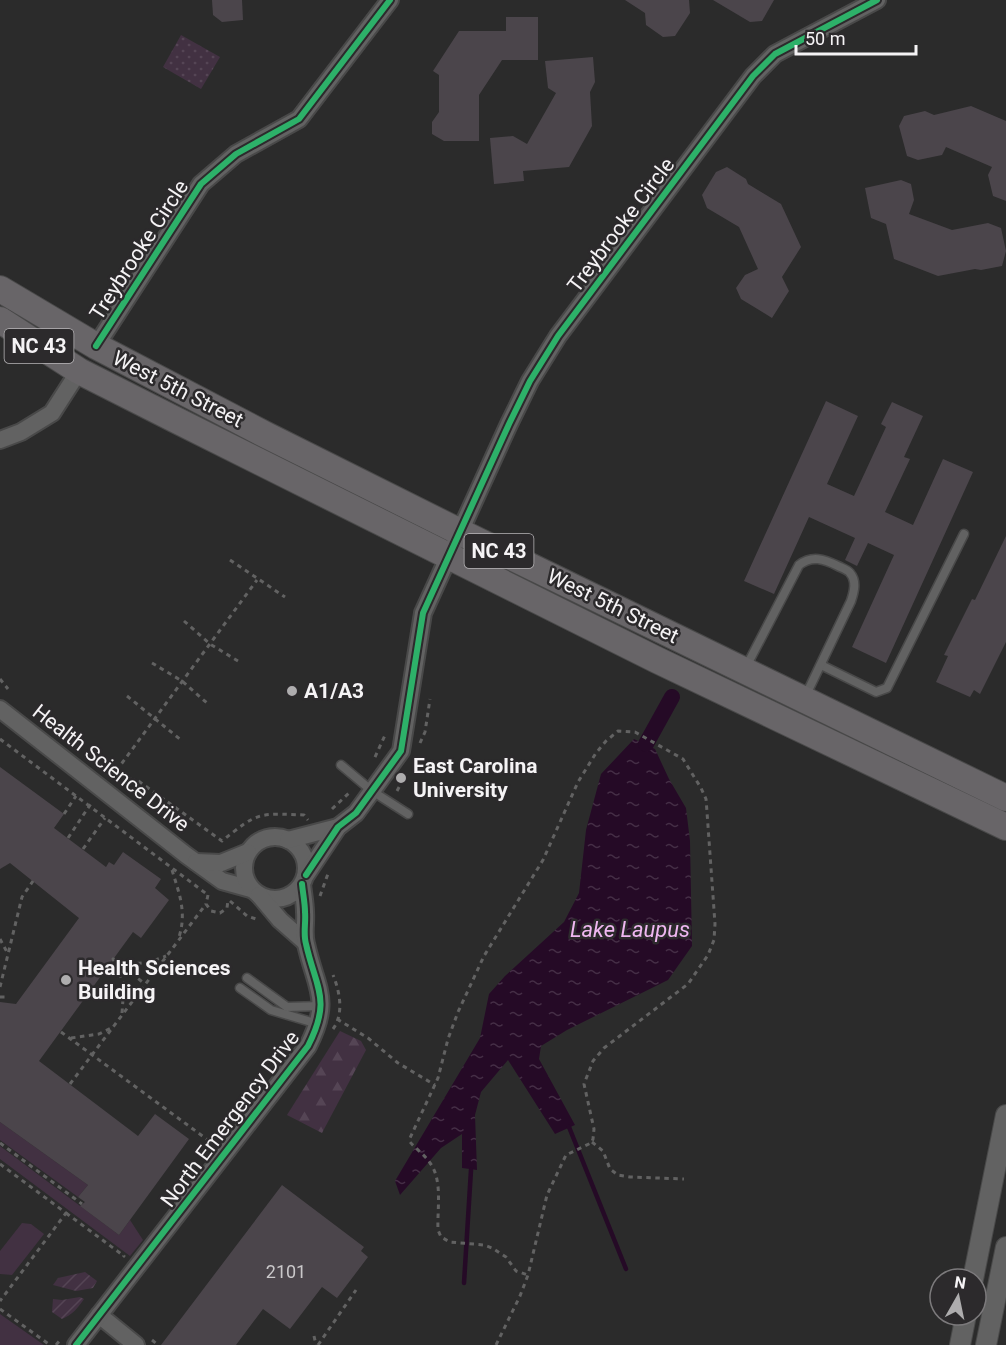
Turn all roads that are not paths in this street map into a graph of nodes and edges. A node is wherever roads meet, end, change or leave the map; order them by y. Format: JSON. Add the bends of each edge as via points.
{"nodes":[{"id":1,"x":390,"y":0,"type":"edge"},
{"id":2,"x":877,"y":0,"type":"edge"},
{"id":3,"x":0,"y":290,"type":"edge"},
{"id":4,"x":0,"y":320,"type":"edge"},
{"id":5,"x":96,"y":346,"type":"junction"},
{"id":6,"x":79,"y":371,"type":"junction"},
{"id":7,"x":0,"y":440,"type":"edge"},
{"id":8,"x":460,"y":532,"type":"junction"},
{"id":9,"x":964,"y":534,"type":"dead end"},
{"id":10,"x":448,"y":556,"type":"junction"},
{"id":11,"x":821,"y":665,"type":"junction"},
{"id":12,"x":744,"y":670,"type":"junction"},
{"id":13,"x":804,"y":700,"type":"junction"},
{"id":14,"x":0,"y":709,"type":"edge"},
{"id":15,"x":341,"y":765,"type":"dead end"},
{"id":16,"x":372,"y":791,"type":"junction"},
{"id":17,"x":1006,"y":798,"type":"edge"},
{"id":18,"x":408,"y":814,"type":"dead end"},
{"id":19,"x":338,"y":827,"type":"junction"},
{"id":20,"x":1006,"y":827,"type":"edge"},
{"id":21,"x":288,"y":840,"type":"junction"},
{"id":22,"x":248,"y":852,"type":"junction"},
{"id":23,"x":195,"y":862,"type":"junction"},
{"id":24,"x":304,"y":880,"type":"junction"},
{"id":25,"x":255,"y":892,"type":"junction"},
{"id":26,"x":305,"y":942,"type":"junction"},
{"id":27,"x":247,"y":978,"type":"dead end"},
{"id":28,"x":240,"y":988,"type":"dead end"},
{"id":29,"x":322,"y":1006,"type":"junction"},
{"id":30,"x":318,"y":1024,"type":"junction"},
{"id":31,"x":1006,"y":1115,"type":"edge"},
{"id":32,"x":1006,"y":1247,"type":"edge"},
{"id":33,"x":975,"y":1267,"type":"edge"},
{"id":34,"x":99,"y":1315,"type":"junction"},
{"id":35,"x":964,"y":1327,"type":"edge"},
{"id":36,"x":76,"y":1345,"type":"edge"},
{"id":37,"x":136,"y":1345,"type":"edge"},
{"id":38,"x":960,"y":1345,"type":"edge"},
{"id":39,"x":986,"y":1345,"type":"edge"}],
"edges":[{"from":1,"to":5,"type":"street","name":"Treybrooke Circle","via":[[299,119],[236,154],[201,184]]},
{"from":2,"to":8,"type":"street","name":"Treybrooke Circle","via":[[775,54],[753,76],[558,336],[530,381]]},
{"from":3,"to":5,"type":"main road","name":"West 5th Street","number":"NC 43"},
{"from":4,"to":6,"type":"main road","name":"West 5th Street","number":"NC 43"},
{"from":5,"to":8,"type":"main road","name":"West 5th Street","number":"NC 43"},
{"from":6,"to":7,"type":"street","via":[[52,413]]},
{"from":6,"to":10,"type":"main road","name":"West 5th Street","number":"NC 43"},
{"from":8,"to":10,"type":"street"},
{"from":8,"to":12,"type":"main road","name":"West 5th Street","number":"NC 43"},
{"from":9,"to":11,"type":"lane","via":[[887,688],[876,692]]},
{"from":10,"to":16,"type":"street","via":[[423,613],[401,751]]},
{"from":10,"to":20,"type":"main road","name":"West 5th Street","number":"NC 43"},
{"from":11,"to":12,"type":"lane","via":[[855,589],[850,573],[814,558],[799,565]]},
{"from":11,"to":13,"type":"lane"},
{"from":12,"to":13,"type":"main road","name":"West 5th Street","number":"NC 43"},
{"from":13,"to":17,"type":"main road","name":"West 5th Street","number":"NC 43"},
{"from":14,"to":23,"type":"street","name":"Health Science Drive","via":[[106,783]]},
{"from":15,"to":16,"type":"lane"},
{"from":16,"to":18,"type":"lane"},
{"from":16,"to":19,"type":"street","via":[[356,813]]},
{"from":19,"to":21,"type":"street"},
{"from":19,"to":24,"type":"street"},
{"from":21,"to":22,"type":"street","via":[[261,840]]},
{"from":21,"to":24,"type":"street","name":"North Emergency Drive","via":[[303,854]]},
{"from":22,"to":23,"type":"street","name":"Health Science Drive","via":[[221,863]]},
{"from":22,"to":25,"type":"street","via":[[243,871]]},
{"from":23,"to":25,"type":"street","name":"Health Science Drive","via":[[222,880]]},
{"from":24,"to":25,"type":"street","via":[[287,897],[268,899]]},
{"from":24,"to":26,"type":"street","name":"North Emergency Drive"},
{"from":25,"to":26,"type":"street"},
{"from":26,"to":29,"type":"street","name":"North Emergency Drive"},
{"from":27,"to":29,"type":"lane","via":[[287,1007]]},
{"from":28,"to":30,"type":"lane","via":[[271,1010]]},
{"from":29,"to":30,"type":"street","name":"North Emergency Drive"},
{"from":30,"to":34,"type":"street","name":"North Emergency Drive","via":[[309,1046]]},
{"from":31,"to":33,"type":"street"},
{"from":32,"to":39,"type":"street"},
{"from":34,"to":36,"type":"street","name":"North Emergency Drive"},
{"from":34,"to":37,"type":"street"},
{"from":35,"to":38,"type":"street"}]}
